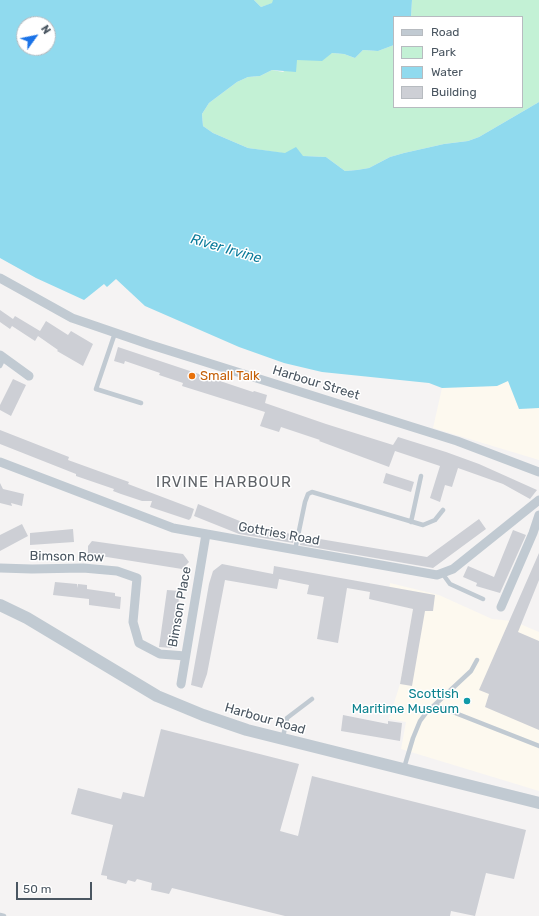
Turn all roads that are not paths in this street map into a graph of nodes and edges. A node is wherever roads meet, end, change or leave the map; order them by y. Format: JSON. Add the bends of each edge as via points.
{"nodes":[{"id":1,"x":0,"y":278,"type":"edge"},
{"id":2,"x":115,"y":333,"type":"junction"},
{"id":3,"x":1,"y":360,"type":"edge"},
{"id":4,"x":29,"y":376,"type":"dead end"},
{"id":5,"x":141,"y":403,"type":"dead end"},
{"id":6,"x":0,"y":462,"type":"edge"},
{"id":7,"x":539,"y":472,"type":"edge"},
{"id":8,"x":421,"y":476,"type":"dead end"},
{"id":9,"x":537,"y":501,"type":"edge"},
{"id":10,"x":443,"y":510,"type":"dead end"},
{"id":11,"x":539,"y":514,"type":"edge"},
{"id":12,"x":411,"y":522,"type":"junction"},
{"id":13,"x":206,"y":534,"type":"junction"},
{"id":14,"x":295,"y":550,"type":"junction"},
{"id":15,"x":0,"y":568,"type":"edge"},
{"id":16,"x":442,"y":573,"type":"junction"},
{"id":17,"x":483,"y":600,"type":"dead end"},
{"id":18,"x":2,"y":607,"type":"edge"},
{"id":19,"x":501,"y":607,"type":"dead end"},
{"id":20,"x":185,"y":656,"type":"junction"},
{"id":21,"x":477,"y":660,"type":"dead end"},
{"id":22,"x":181,"y":684,"type":"dead end"},
{"id":23,"x":312,"y":699,"type":"dead end"},
{"id":24,"x":435,"y":706,"type":"junction"},
{"id":25,"x":283,"y":739,"type":"junction"},
{"id":26,"x":539,"y":746,"type":"edge"},
{"id":27,"x":403,"y":770,"type":"junction"},
{"id":28,"x":539,"y":803,"type":"edge"},
{"id":29,"x":0,"y":915,"type":"edge"},
{"id":30,"x":4,"y":916,"type":"edge"}],
"edges":[{"from":1,"to":2,"type":"street","name":"Harbour Street","via":[[72,318]]},
{"from":2,"to":5,"type":"lane","via":[[96,389]]},
{"from":2,"to":7,"type":"street","name":"Harbour Street","via":[[458,441]]},
{"from":3,"to":4,"type":"street"},
{"from":6,"to":13,"type":"street","name":"Gottries Road","via":[[173,528]]},
{"from":8,"to":12,"type":"lane"},
{"from":9,"to":11,"type":"street"},
{"from":9,"to":16,"type":"street","name":"Gottries Road","via":[[453,569]]},
{"from":10,"to":12,"type":"lane","via":[[436,520],[427,524]]},
{"from":11,"to":19,"type":"street"},
{"from":12,"to":14,"type":"lane","via":[[312,492],[308,494],[305,502]]},
{"from":13,"to":14,"type":"street","name":"Gottries Road"},
{"from":13,"to":20,"type":"street","name":"Bimson Place"},
{"from":14,"to":16,"type":"street","name":"Gottries Road","via":[[437,575]]},
{"from":15,"to":20,"type":"street","name":"Bimson Row","via":[[83,568],[117,571],[137,578],[133,622],[139,643],[160,654]]},
{"from":16,"to":17,"type":"lane","via":[[450,584]]},
{"from":18,"to":25,"type":"street","name":"Harbour Road","via":[[28,618],[157,696],[203,715]]},
{"from":20,"to":22,"type":"street","name":"Bimson Place"},
{"from":21,"to":24,"type":"lane","via":[[471,671]]},
{"from":23,"to":25,"type":"lane","via":[[287,718]]},
{"from":24,"to":26,"type":"lane"},
{"from":24,"to":27,"type":"lane","via":[[420,721]]},
{"from":25,"to":27,"type":"street","name":"Harbour Road"},
{"from":27,"to":28,"type":"street","name":"Harbour Road"},
{"from":29,"to":30,"type":"lane"}]}
